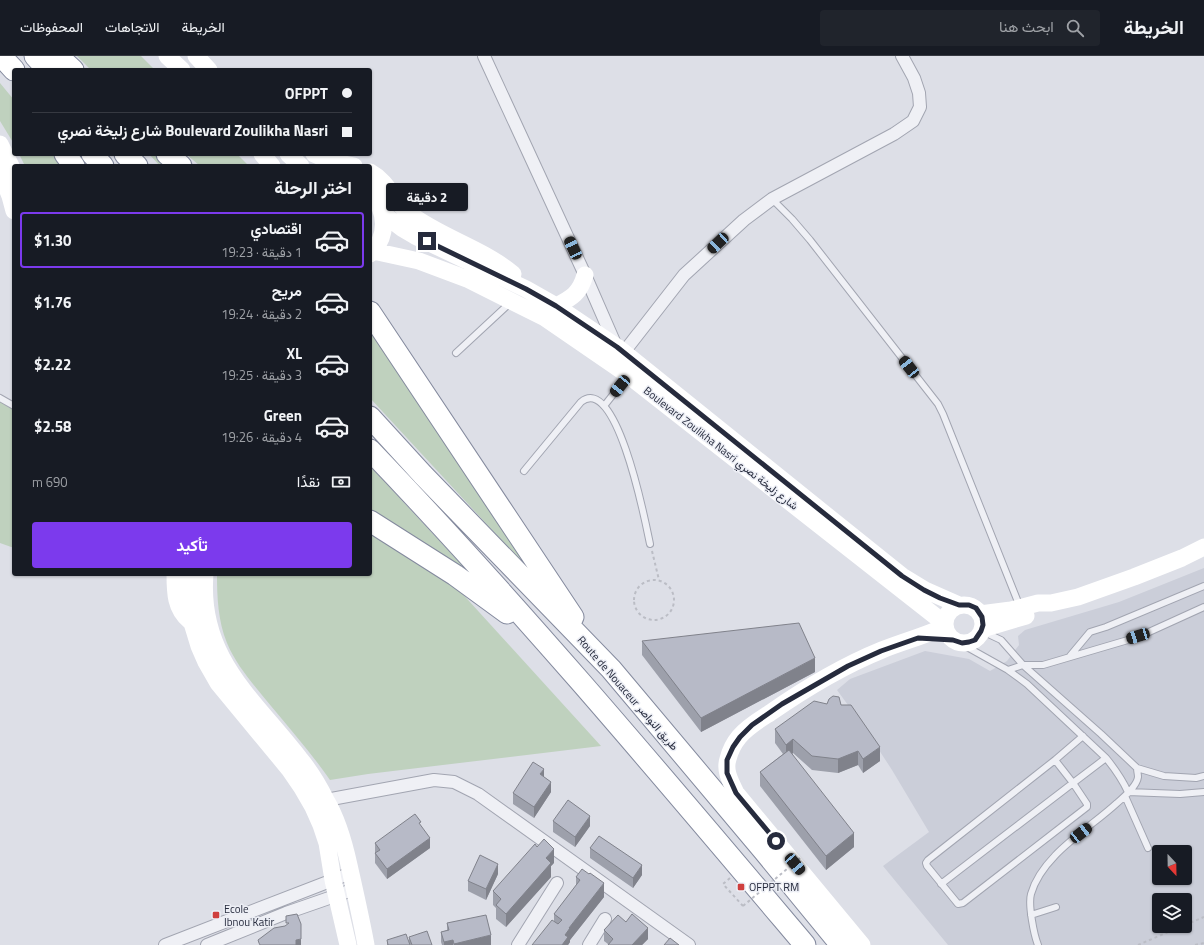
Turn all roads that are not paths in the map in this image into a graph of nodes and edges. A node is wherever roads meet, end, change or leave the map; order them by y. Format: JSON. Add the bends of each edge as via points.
{"nodes":[{"id":1,"x":35,"y":56,"type":"edge"},
{"id":2,"x":58,"y":56,"type":"edge"},
{"id":3,"x":167,"y":56,"type":"edge"},
{"id":4,"x":196,"y":56,"type":"edge"},
{"id":5,"x":484,"y":56,"type":"edge"},
{"id":6,"x":902,"y":56,"type":"edge"},
{"id":7,"x":46,"y":68,"type":"edge"},
{"id":8,"x":71,"y":68,"type":"edge"},
{"id":9,"x":180,"y":68,"type":"edge"},
{"id":10,"x":207,"y":68,"type":"edge"},
{"id":11,"x":0,"y":144,"type":"edge"},
{"id":12,"x":94,"y":156,"type":"edge"},
{"id":13,"x":128,"y":156,"type":"edge"},
{"id":14,"x":170,"y":156,"type":"edge"},
{"id":15,"x":264,"y":156,"type":"edge"},
{"id":16,"x":290,"y":156,"type":"edge"},
{"id":17,"x":319,"y":156,"type":"edge"},
{"id":18,"x":101,"y":164,"type":"edge"},
{"id":19,"x":135,"y":164,"type":"edge"},
{"id":20,"x":179,"y":164,"type":"edge"},
{"id":21,"x":270,"y":164,"type":"edge"},
{"id":22,"x":299,"y":164,"type":"edge"},
{"id":23,"x":344,"y":164,"type":"edge"},
{"id":24,"x":12,"y":168,"type":"edge"},
{"id":25,"x":0,"y":171,"type":"edge"},
{"id":26,"x":372,"y":174,"type":"edge"},
{"id":27,"x":372,"y":194,"type":"edge"},
{"id":28,"x":772,"y":199,"type":"junction"},
{"id":29,"x":12,"y":204,"type":"edge"},
{"id":30,"x":382,"y":213,"type":"junction"},
{"id":31,"x":372,"y":252,"type":"edge"},
{"id":32,"x":585,"y":275,"type":"junction"},
{"id":33,"x":526,"y":289,"type":"junction"},
{"id":34,"x":512,"y":301,"type":"junction"},
{"id":35,"x":556,"y":306,"type":"junction"},
{"id":36,"x":372,"y":315,"type":"edge"},
{"id":37,"x":620,"y":350,"type":"junction"},
{"id":38,"x":456,"y":353,"type":"dead end"},
{"id":39,"x":628,"y":375,"type":"junction"},
{"id":40,"x":0,"y":398,"type":"edge"},
{"id":41,"x":12,"y":405,"type":"edge"},
{"id":42,"x":604,"y":406,"type":"junction"},
{"id":43,"x":372,"y":419,"type":"edge"},
{"id":44,"x":372,"y":452,"type":"edge"},
{"id":45,"x":524,"y":471,"type":"dead end"},
{"id":46,"x":372,"y":522,"type":"edge"},
{"id":47,"x":650,"y":544,"type":"road end"},
{"id":48,"x":1204,"y":547,"type":"edge"},
{"id":49,"x":175,"y":576,"type":"edge"},
{"id":50,"x":190,"y":576,"type":"edge"},
{"id":51,"x":205,"y":576,"type":"edge"},
{"id":52,"x":1204,"y":586,"type":"edge"},
{"id":53,"x":1051,"y":603,"type":"junction"},
{"id":54,"x":959,"y":605,"type":"junction"},
{"id":55,"x":1204,"y":607,"type":"edge"},
{"id":56,"x":1020,"y":608,"type":"junction"},
{"id":57,"x":192,"y":623,"type":"junction"},
{"id":58,"x":981,"y":624,"type":"junction"},
{"id":59,"x":950,"y":633,"type":"junction"},
{"id":60,"x":549,"y":645,"type":"junction"},
{"id":61,"x":1069,"y":657,"type":"junction"},
{"id":62,"x":1023,"y":665,"type":"junction"},
{"id":63,"x":611,"y":669,"type":"junction"},
{"id":64,"x":1008,"y":670,"type":"junction"},
{"id":65,"x":1083,"y":736,"type":"junction"},
{"id":66,"x":1106,"y":758,"type":"junction"},
{"id":67,"x":1055,"y":760,"type":"junction"},
{"id":68,"x":1137,"y":768,"type":"junction"},
{"id":69,"x":1204,"y":776,"type":"edge"},
{"id":70,"x":1073,"y":783,"type":"junction"},
{"id":71,"x":1204,"y":792,"type":"edge"},
{"id":72,"x":1127,"y":794,"type":"junction"},
{"id":73,"x":326,"y":800,"type":"junction"},
{"id":74,"x":1148,"y":848,"type":"dead end"},
{"id":75,"x":353,"y":881,"type":"junction"},
{"id":76,"x":556,"y":883,"type":"dead end"},
{"id":77,"x":941,"y":884,"type":"junction"},
{"id":78,"x":335,"y":888,"type":"junction"},
{"id":79,"x":1056,"y":907,"type":"dead end"},
{"id":80,"x":1031,"y":915,"type":"junction"},
{"id":81,"x":604,"y":919,"type":"dead end"},
{"id":82,"x":165,"y":945,"type":"edge"},
{"id":83,"x":207,"y":945,"type":"edge"},
{"id":84,"x":348,"y":945,"type":"edge"},
{"id":85,"x":366,"y":945,"type":"edge"},
{"id":86,"x":518,"y":945,"type":"edge"},
{"id":87,"x":589,"y":945,"type":"edge"},
{"id":88,"x":689,"y":945,"type":"edge"},
{"id":89,"x":805,"y":945,"type":"edge"},
{"id":90,"x":840,"y":945,"type":"edge"},
{"id":91,"x":862,"y":945,"type":"edge"},
{"id":92,"x":1038,"y":945,"type":"edge"}],
"edges":[{"from":1,"to":7,"type":"highway"},
{"from":2,"to":8,"type":"highway"},
{"from":3,"to":9,"type":"street"},
{"from":4,"to":10,"type":"street"},
{"from":5,"to":32,"type":"street"},
{"from":6,"to":28,"type":"street","via":[[919,93],[920,107],[913,121],[894,134]]},
{"from":11,"to":24,"type":"street"},
{"from":12,"to":18,"type":"highway"},
{"from":13,"to":19,"type":"highway"},
{"from":14,"to":20,"type":"highway"},
{"from":15,"to":21,"type":"street"},
{"from":16,"to":22,"type":"street"},
{"from":17,"to":23,"type":"street"},
{"from":25,"to":29,"type":"street"},
{"from":26,"to":33,"type":"street","via":[[386,185],[402,208],[411,215],[490,258],[514,275]]},
{"from":27,"to":30,"type":"street"},
{"from":28,"to":37,"type":"street","via":[[744,220],[684,275]]},
{"from":28,"to":56,"type":"lane","via":[[810,240],[938,404]]},
{"from":30,"to":31,"type":"street","via":[[383,233]]},
{"from":30,"to":33,"type":"street","name":"Boulevard Zoulikha Nasri شارع زليخة نصري","via":[[415,236]]},
{"from":31,"to":34,"type":"street","name":"Boulevard Zoulikha Nasri شارع زليخة نصري","via":[[443,269]]},
{"from":32,"to":35,"type":"street","via":[[578,291]]},
{"from":32,"to":37,"type":"street"},
{"from":33,"to":35,"type":"street","name":"Boulevard Zoulikha Nasri شارع زليخة نصري"},
{"from":34,"to":38,"type":"lane"},
{"from":34,"to":39,"type":"street","name":"Boulevard Zoulikha Nasri شارع زليخة نصري","via":[[545,318]]},
{"from":35,"to":37,"type":"street","name":"Boulevard Zoulikha Nasri شارع زليخة نصري"},
{"from":36,"to":63,"type":"highway","via":[[517,534]]},
{"from":37,"to":54,"type":"street","name":"Boulevard Zoulikha Nasri شارع زليخة نصري","via":[[902,576],[924,590]]},
{"from":39,"to":42,"type":"lane"},
{"from":39,"to":59,"type":"street","name":"Boulevard Zoulikha Nasri شارع زليخة نصري"},
{"from":40,"to":41,"type":"lane"},
{"from":42,"to":45,"type":"lane","via":[[592,398],[581,402]]},
{"from":42,"to":47,"type":"lane","via":[[626,448]]},
{"from":43,"to":63,"type":"highway","name":"Route de Nouaceur طريق النواصر"},
{"from":44,"to":60,"type":"highway"},
{"from":46,"to":60,"type":"highway","via":[[456,575]]},
{"from":48,"to":53,"type":"street","via":[[1134,577],[1078,597]]},
{"from":49,"to":57,"type":"street","via":[[177,604],[183,615]]},
{"from":50,"to":57,"type":"street","via":[[189,602]]},
{"from":51,"to":73,"type":"street","via":[[206,610],[218,652],[240,686],[300,759]]},
{"from":52,"to":61,"type":"lane","via":[[1090,632]]},
{"from":53,"to":56,"type":"street","via":[[1038,603]]},
{"from":53,"to":58,"type":"street","via":[[1040,611]]},
{"from":54,"to":58,"type":"street","name":"Boulevard Zoulikha Nasri شارع زليخة نصري","via":[[976,608]]},
{"from":54,"to":59,"type":"street","via":[[947,613]]},
{"from":55,"to":61,"type":"lane","via":[[1138,636]]},
{"from":56,"to":58,"type":"street"},
{"from":57,"to":78,"type":"street","via":[[199,646],[218,683],[289,769],[313,807],[327,842]]},
{"from":58,"to":59,"type":"street","via":[[978,637],[972,641],[965,643]]},
{"from":58,"to":62,"type":"lane","via":[[1001,640]]},
{"from":59,"to":64,"type":"lane"},
{"from":59,"to":91,"type":"street","via":[[918,638],[848,666],[782,704],[752,725],[740,737],[727,760],[727,773],[736,793]]},
{"from":60,"to":89,"type":"highway"},
{"from":61,"to":62,"type":"lane","via":[[1043,665]]},
{"from":62,"to":64,"type":"lane"},
{"from":62,"to":68,"type":"lane"},
{"from":63,"to":90,"type":"highway","name":"Route de Nouaceur طريق النواصر"},
{"from":64,"to":65,"type":"lane","via":[[1027,684]]},
{"from":65,"to":66,"type":"lane"},
{"from":65,"to":67,"type":"lane"},
{"from":66,"to":70,"type":"lane"},
{"from":66,"to":72,"type":"lane","via":[[1115,768]]},
{"from":67,"to":70,"type":"lane"},
{"from":67,"to":77,"type":"lane","via":[[928,860],[927,866]]},
{"from":68,"to":69,"type":"lane","via":[[1164,776]]},
{"from":68,"to":72,"type":"lane","via":[[1138,778]]},
{"from":70,"to":77,"type":"lane"},
{"from":70,"to":77,"type":"lane","via":[[1087,807],[963,903],[958,904]]},
{"from":71,"to":72,"type":"lane"},
{"from":72,"to":74,"type":"lane"},
{"from":72,"to":80,"type":"lane","via":[[1050,861],[1030,896]]},
{"from":73,"to":75,"type":"street","via":[[343,838]]},
{"from":73,"to":88,"type":"street","via":[[434,780],[454,782],[478,794]]},
{"from":75,"to":78,"type":"street"},
{"from":75,"to":78,"type":"street"},
{"from":75,"to":85,"type":"street"},
{"from":76,"to":86,"type":"street"},
{"from":78,"to":82,"type":"street"},
{"from":78,"to":83,"type":"street","via":[[286,914]]},
{"from":78,"to":84,"type":"street"},
{"from":79,"to":80,"type":"lane"},
{"from":80,"to":92,"type":"lane"},
{"from":81,"to":87,"type":"street"}]}
